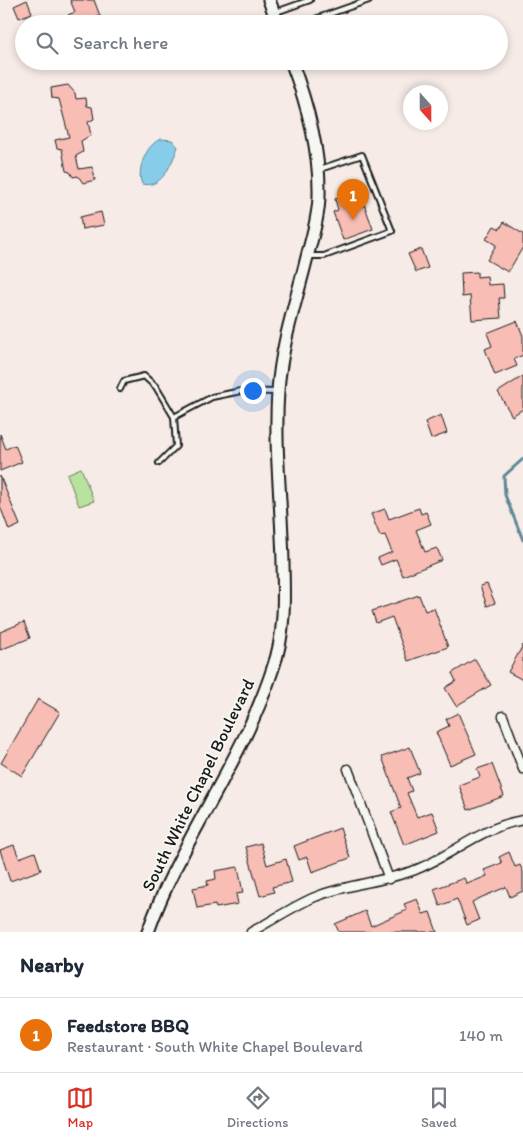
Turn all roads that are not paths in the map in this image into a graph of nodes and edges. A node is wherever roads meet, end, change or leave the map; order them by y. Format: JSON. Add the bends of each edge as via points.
{"nodes":[{"id":1,"x":269,"y":0,"type":"edge"},
{"id":2,"x":310,"y":0,"type":"edge"},
{"id":3,"x":368,"y":0,"type":"edge"},
{"id":4,"x":275,"y":15,"type":"edge"},
{"id":5,"x":282,"y":15,"type":"edge"},
{"id":6,"x":326,"y":15,"type":"edge"},
{"id":7,"x":294,"y":70,"type":"edge"},
{"id":8,"x":318,"y":170,"type":"junction"},
{"id":9,"x":308,"y":256,"type":"junction"},
{"id":10,"x":120,"y":389,"type":"dead end"},
{"id":11,"x":278,"y":392,"type":"junction"},
{"id":12,"x":174,"y":417,"type":"junction"},
{"id":13,"x":159,"y":463,"type":"dead end"},
{"id":14,"x":503,"y":716,"type":"dead end"},
{"id":15,"x":348,"y":769,"type":"dead end"},
{"id":16,"x":523,"y":769,"type":"edge"},
{"id":17,"x":523,"y":820,"type":"edge"},
{"id":18,"x":389,"y":879,"type":"junction"},
{"id":19,"x":152,"y":931,"type":"edge"},
{"id":20,"x":251,"y":932,"type":"edge"}],
"edges":[{"from":1,"to":4,"type":"main road"},
{"from":2,"to":5,"type":"lane"},
{"from":3,"to":6,"type":"lane"},
{"from":7,"to":8,"type":"main road","name":"South White Chapel Boulevard","via":[[308,116]]},
{"from":8,"to":9,"type":"main road","name":"South White Chapel Boulevard","via":[[318,212]]},
{"from":8,"to":9,"type":"lane","via":[[362,154],[392,231],[324,256]]},
{"from":9,"to":11,"type":"main road","name":"South White Chapel Boulevard","via":[[287,331]]},
{"from":10,"to":12,"type":"lane","via":[[124,381],[144,376],[156,387]]},
{"from":11,"to":12,"type":"lane","via":[[241,392],[212,397]]},
{"from":11,"to":19,"type":"main road","name":"South White Chapel Boulevard","via":[[284,621],[274,666],[253,719],[161,898]]},
{"from":12,"to":13,"type":"lane","via":[[176,446]]},
{"from":14,"to":16,"type":"street"},
{"from":15,"to":18,"type":"street"},
{"from":17,"to":18,"type":"street","via":[[489,830],[417,869]]},
{"from":18,"to":20,"type":"street","via":[[314,897]]}]}
